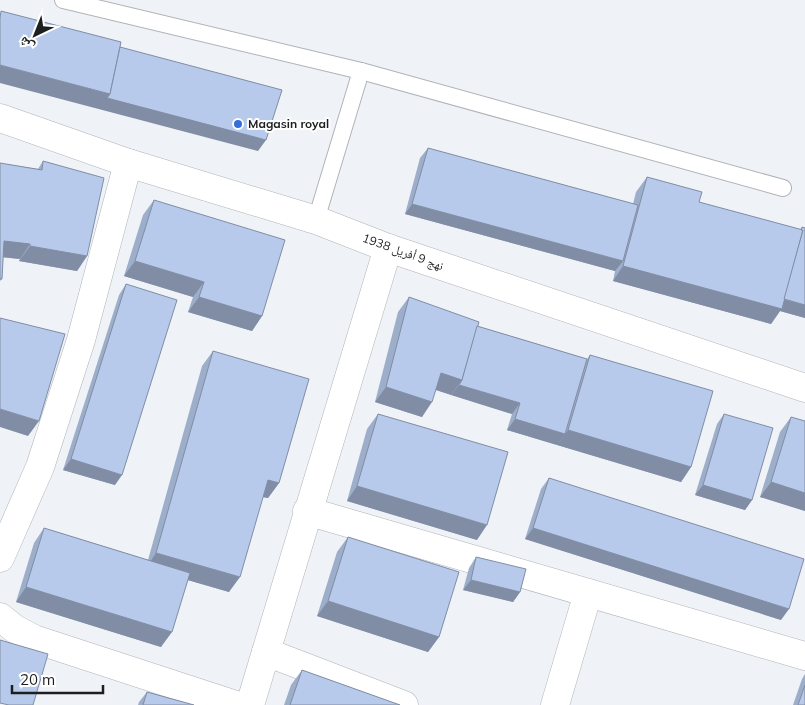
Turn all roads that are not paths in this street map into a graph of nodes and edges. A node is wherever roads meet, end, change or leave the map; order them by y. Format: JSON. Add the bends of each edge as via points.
{"nodes":[{"id":1,"x":63,"y":0,"type":"edge"},
{"id":2,"x":361,"y":71,"type":"junction"},
{"id":3,"x":0,"y":118,"type":"edge"},
{"id":4,"x":128,"y":163,"type":"junction"},
{"id":5,"x":783,"y":188,"type":"dead end"},
{"id":6,"x":316,"y":220,"type":"junction"},
{"id":7,"x":388,"y":248,"type":"junction"},
{"id":8,"x":805,"y":388,"type":"edge"},
{"id":9,"x":307,"y":511,"type":"junction"},
{"id":10,"x":0,"y":558,"type":"edge"},
{"id":11,"x":588,"y":592,"type":"junction"},
{"id":12,"x":0,"y":617,"type":"edge"},
{"id":13,"x":266,"y":652,"type":"junction"},
{"id":14,"x":805,"y":656,"type":"edge"},
{"id":15,"x":236,"y":705,"type":"edge"},
{"id":16,"x":250,"y":705,"type":"edge"},
{"id":17,"x":404,"y":705,"type":"edge"},
{"id":18,"x":556,"y":705,"type":"edge"}],
"edges":[{"from":1,"to":2,"type":"lane"},
{"from":2,"to":5,"type":"lane"},
{"from":2,"to":6,"type":"lane"},
{"from":3,"to":4,"type":"street","name":"نهج 9 أفريل 1938"},
{"from":4,"to":6,"type":"street","name":"نهج 9 أفريل 1938"},
{"from":4,"to":10,"type":"street","via":[[81,340],[40,467]]},
{"from":6,"to":7,"type":"street","name":"نهج 9 أفريل 1938"},
{"from":7,"to":8,"type":"street","name":"نهج 9 أفريل 1938"},
{"from":7,"to":9,"type":"street"},
{"from":9,"to":11,"type":"street"},
{"from":9,"to":13,"type":"street"},
{"from":11,"to":14,"type":"street"},
{"from":11,"to":18,"type":"street"},
{"from":12,"to":15,"type":"street","via":[[34,639]]},
{"from":13,"to":16,"type":"street"},
{"from":13,"to":17,"type":"street"}]}
